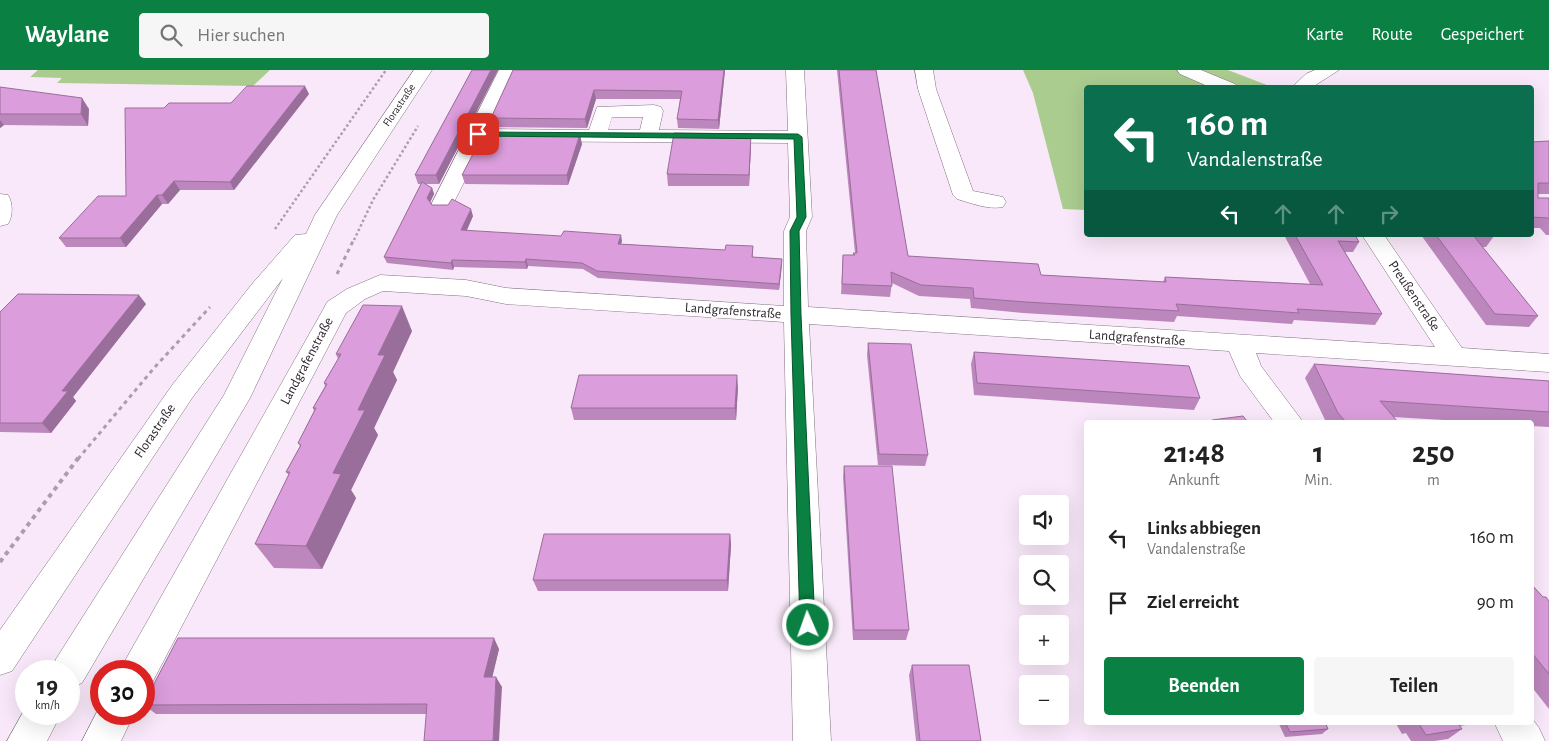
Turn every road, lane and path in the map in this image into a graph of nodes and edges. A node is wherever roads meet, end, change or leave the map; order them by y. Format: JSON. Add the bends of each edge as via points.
{"nodes":[{"id":1,"x":386,"y":70,"type":"edge"},
{"id":2,"x":423,"y":70,"type":"edge"},
{"id":3,"x":508,"y":70,"type":"edge"},
{"id":4,"x":795,"y":70,"type":"edge"},
{"id":5,"x":924,"y":70,"type":"edge"},
{"id":6,"x":1186,"y":70,"type":"edge"},
{"id":7,"x":1330,"y":70,"type":"edge"},
{"id":8,"x":1222,"y":85,"type":"edge"},
{"id":9,"x":1304,"y":85,"type":"edge"},
{"id":10,"x":421,"y":122,"type":"dead end"},
{"id":11,"x":478,"y":134,"type":"junction"},
{"id":12,"x":798,"y":137,"type":"junction"},
{"id":13,"x":0,"y":200,"type":"edge"},
{"id":14,"x":995,"y":202,"type":"dead end"},
{"id":15,"x":442,"y":206,"type":"edge"},
{"id":16,"x":326,"y":215,"type":"junction"},
{"id":17,"x":0,"y":219,"type":"edge"},
{"id":18,"x":274,"y":230,"type":"dead end"},
{"id":19,"x":1374,"y":237,"type":"edge"},
{"id":20,"x":368,"y":288,"type":"junction"},
{"id":21,"x":211,"y":306,"type":"dead end"},
{"id":22,"x":796,"y":315,"type":"junction"},
{"id":23,"x":1240,"y":345,"type":"junction"},
{"id":24,"x":1454,"y":356,"type":"junction"},
{"id":25,"x":1549,"y":363,"type":"edge"},
{"id":26,"x":1287,"y":420,"type":"edge"},
{"id":27,"x":0,"y":562,"type":"edge"},
{"id":28,"x":0,"y":659,"type":"edge"},
{"id":29,"x":76,"y":660,"type":"edge"},
{"id":30,"x":145,"y":660,"type":"edge"},
{"id":31,"x":36,"y":725,"type":"edge"},
{"id":32,"x":110,"y":725,"type":"edge"},
{"id":33,"x":1514,"y":725,"type":"edge"},
{"id":34,"x":26,"y":741,"type":"edge"},
{"id":35,"x":101,"y":741,"type":"edge"},
{"id":36,"x":812,"y":741,"type":"edge"},
{"id":37,"x":1526,"y":741,"type":"edge"}],
"edges":[{"from":1,"to":18,"type":"path"},
{"from":2,"to":16,"type":"street","name":"Florastraße"},
{"from":3,"to":11,"type":"street"},
{"from":4,"to":12,"type":"street"},
{"from":5,"to":14,"type":"street","via":[[927,90],[964,195]]},
{"from":6,"to":8,"type":"street"},
{"from":7,"to":9,"type":"street"},
{"from":10,"to":20,"type":"path","via":[[373,200],[333,283]]},
{"from":11,"to":12,"type":"street"},
{"from":11,"to":15,"type":"street"},
{"from":12,"to":22,"type":"street","via":[[801,217],[794,231]]},
{"from":13,"to":17,"type":"street"},
{"from":16,"to":28,"type":"street","name":"Florastraße","via":[[265,283],[178,398]]},
{"from":16,"to":29,"type":"street","name":"Florastraße","via":[[236,398]]},
{"from":19,"to":24,"type":"street","name":"Preußenstraße"},
{"from":20,"to":22,"type":"street","name":"Landgrafenstraße","via":[[466,288],[506,296]]},
{"from":20,"to":30,"type":"street","name":"Landgrafenstraße","via":[[336,308]]},
{"from":21,"to":27,"type":"path","via":[[124,402]]},
{"from":22,"to":23,"type":"street","name":"Landgrafenstraße"},
{"from":22,"to":36,"type":"street"},
{"from":23,"to":24,"type":"street","name":"Landgrafenstraße"},
{"from":23,"to":26,"type":"street","via":[[1249,369]]},
{"from":24,"to":25,"type":"street","name":"Landgrafenstraße"},
{"from":31,"to":34,"type":"street"},
{"from":32,"to":35,"type":"street"},
{"from":33,"to":37,"type":"street"}]}
